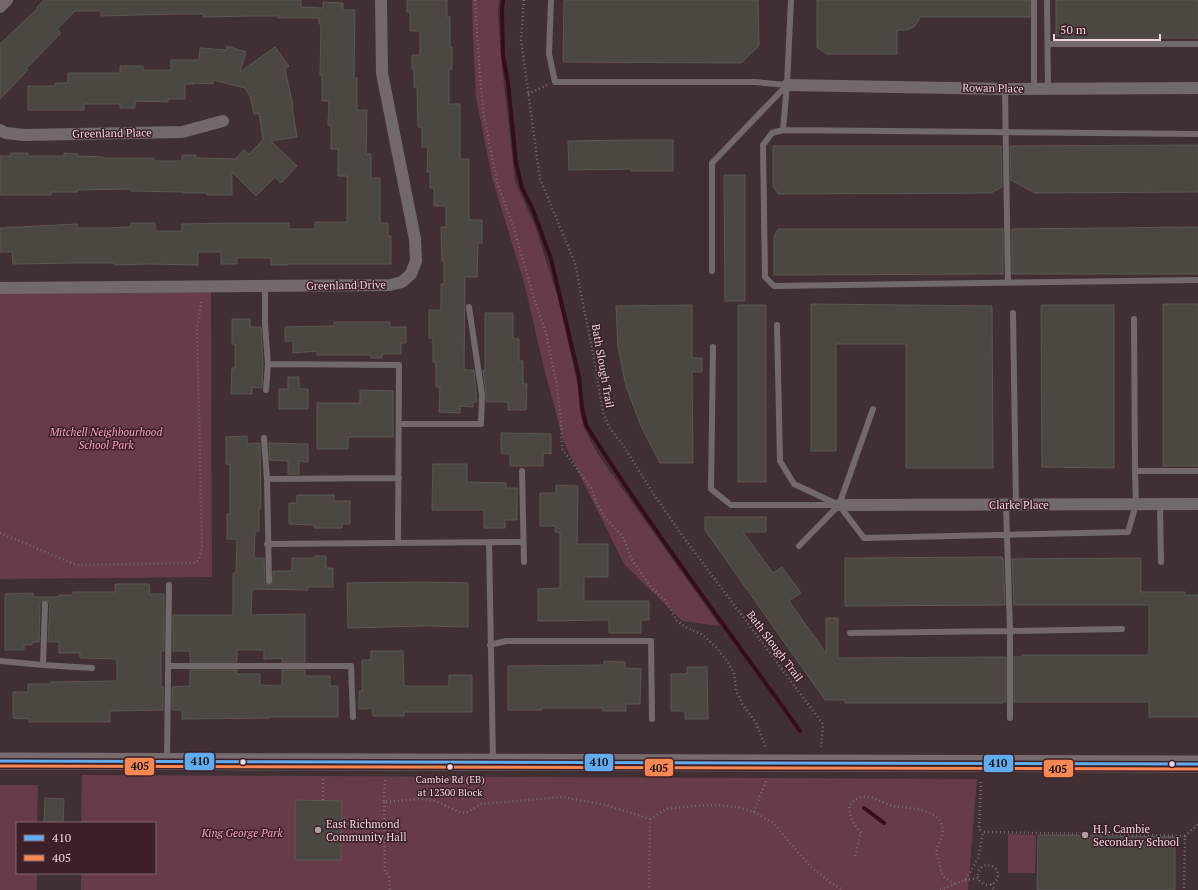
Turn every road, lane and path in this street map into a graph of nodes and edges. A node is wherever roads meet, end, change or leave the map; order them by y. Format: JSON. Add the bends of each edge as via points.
{"nodes":[{"id":1,"x":7,"y":0,"type":"edge"},
{"id":2,"x":381,"y":0,"type":"edge"},
{"id":3,"x":476,"y":0,"type":"edge"},
{"id":4,"x":524,"y":0,"type":"edge"},
{"id":5,"x":551,"y":0,"type":"edge"},
{"id":6,"x":791,"y":0,"type":"edge"},
{"id":7,"x":1034,"y":0,"type":"edge"},
{"id":8,"x":1048,"y":0,"type":"edge"},
{"id":9,"x":0,"y":7,"type":"edge"},
{"id":10,"x":1048,"y":44,"type":"junction"},
{"id":11,"x":1198,"y":44,"type":"edge"},
{"id":12,"x":555,"y":82,"type":"junction"},
{"id":13,"x":787,"y":85,"type":"junction"},
{"id":14,"x":1198,"y":88,"type":"edge"},
{"id":15,"x":1005,"y":89,"type":"junction"},
{"id":16,"x":1034,"y":89,"type":"junction"},
{"id":17,"x":1048,"y":89,"type":"junction"},
{"id":18,"x":528,"y":94,"type":"junction"},
{"id":19,"x":223,"y":121,"type":"dead end"},
{"id":20,"x":0,"y":130,"type":"edge"},
{"id":21,"x":783,"y":130,"type":"junction"},
{"id":22,"x":1006,"y":132,"type":"junction"},
{"id":23,"x":1198,"y":134,"type":"edge"},
{"id":24,"x":712,"y":271,"type":"dead end"},
{"id":25,"x":1198,"y":280,"type":"edge"},
{"id":26,"x":1008,"y":283,"type":"junction"},
{"id":27,"x":265,"y":286,"type":"junction"},
{"id":28,"x":0,"y":288,"type":"edge"},
{"id":29,"x":203,"y":294,"type":"dead end"},
{"id":30,"x":469,"y":307,"type":"dead end"},
{"id":31,"x":1013,"y":312,"type":"dead end"},
{"id":32,"x":1134,"y":319,"type":"dead end"},
{"id":33,"x":777,"y":325,"type":"dead end"},
{"id":34,"x":713,"y":347,"type":"dead end"},
{"id":35,"x":268,"y":364,"type":"junction"},
{"id":36,"x":266,"y":390,"type":"dead end"},
{"id":37,"x":873,"y":409,"type":"dead end"},
{"id":38,"x":399,"y":424,"type":"junction"},
{"id":39,"x":264,"y":438,"type":"dead end"},
{"id":40,"x":522,"y":471,"type":"dead end"},
{"id":41,"x":1198,"y":471,"type":"edge"},
{"id":42,"x":1136,"y":472,"type":"junction"},
{"id":43,"x":399,"y":478,"type":"junction"},
{"id":44,"x":267,"y":479,"type":"junction"},
{"id":45,"x":1136,"y":504,"type":"junction"},
{"id":46,"x":1160,"y":504,"type":"junction"},
{"id":47,"x":1198,"y":504,"type":"edge"},
{"id":48,"x":839,"y":505,"type":"junction"},
{"id":49,"x":1011,"y":505,"type":"junction"},
{"id":50,"x":0,"y":532,"type":"edge"},
{"id":51,"x":1007,"y":535,"type":"junction"},
{"id":52,"x":489,"y":542,"type":"junction"},
{"id":53,"x":523,"y":542,"type":"junction"},
{"id":54,"x":398,"y":543,"type":"junction"},
{"id":55,"x":267,"y":544,"type":"junction"},
{"id":56,"x":799,"y":546,"type":"dead end"},
{"id":57,"x":524,"y":562,"type":"dead end"},
{"id":58,"x":1161,"y":562,"type":"dead end"},
{"id":59,"x":268,"y":582,"type":"dead end"},
{"id":60,"x":168,"y":585,"type":"dead end"},
{"id":61,"x":45,"y":604,"type":"dead end"},
{"id":62,"x":1122,"y":628,"type":"dead end"},
{"id":63,"x":1010,"y":631,"type":"junction"},
{"id":64,"x":850,"y":633,"type":"dead end"},
{"id":65,"x":490,"y":645,"type":"junction"},
{"id":66,"x":0,"y":661,"type":"edge"},
{"id":67,"x":43,"y":665,"type":"junction"},
{"id":68,"x":168,"y":666,"type":"junction"},
{"id":69,"x":92,"y":668,"type":"dead end"},
{"id":70,"x":353,"y":717,"type":"dead end"},
{"id":71,"x":1010,"y":718,"type":"dead end"},
{"id":72,"x":652,"y":719,"type":"dead end"},
{"id":73,"x":822,"y":747,"type":"dead end"},
{"id":74,"x":766,"y":748,"type":"dead end"},
{"id":75,"x":0,"y":761,"type":"edge"},
{"id":76,"x":167,"y":761,"type":"junction"},
{"id":77,"x":493,"y":762,"type":"junction"},
{"id":78,"x":1198,"y":764,"type":"edge"},
{"id":79,"x":323,"y":780,"type":"dead end"},
{"id":80,"x":385,"y":780,"type":"dead end"},
{"id":81,"x":766,"y":781,"type":"dead end"},
{"id":82,"x":981,"y":782,"type":"dead end"},
{"id":83,"x":323,"y":800,"type":"dead end"},
{"id":84,"x":384,"y":802,"type":"junction"},
{"id":85,"x":754,"y":812,"type":"junction"},
{"id":86,"x":650,"y":819,"type":"junction"},
{"id":87,"x":1198,"y":824,"type":"edge"},
{"id":88,"x":984,"y":832,"type":"junction"},
{"id":89,"x":1185,"y":836,"type":"junction"},
{"id":90,"x":855,"y":856,"type":"dead end"},
{"id":91,"x":978,"y":878,"type":"junction"},
{"id":92,"x":965,"y":880,"type":"junction"},
{"id":93,"x":955,"y":884,"type":"junction"},
{"id":94,"x":992,"y":884,"type":"junction"},
{"id":95,"x":390,"y":890,"type":"edge"},
{"id":96,"x":649,"y":890,"type":"edge"},
{"id":97,"x":843,"y":890,"type":"edge"},
{"id":98,"x":940,"y":890,"type":"edge"},
{"id":99,"x":994,"y":890,"type":"edge"},
{"id":100,"x":1184,"y":890,"type":"edge"}],
"edges":[{"from":1,"to":9,"type":"street"},
{"from":2,"to":27,"type":"street","name":"Greenland Drive","via":[[382,73],[415,239],[416,261],[411,274],[402,282],[390,286]]},
{"from":3,"to":74,"type":"path","via":[[480,76],[497,182],[546,333],[557,386],[562,449],[592,489],[604,516],[623,537],[632,560],[650,587],[665,600],[677,620],[703,635],[727,661],[734,673],[736,691],[742,705],[756,723]]},
{"from":4,"to":18,"type":"path","name":"Bath Slough Trail","via":[[521,40]]},
{"from":5,"to":12,"type":"lane","via":[[549,54]]},
{"from":6,"to":13,"type":"lane"},
{"from":7,"to":16,"type":"lane"},
{"from":8,"to":10,"type":"lane"},
{"from":10,"to":11,"type":"lane"},
{"from":10,"to":17,"type":"lane"},
{"from":12,"to":13,"type":"lane","via":[[755,82]]},
{"from":12,"to":18,"type":"path"},
{"from":13,"to":15,"type":"street","name":"Rowan Place"},
{"from":13,"to":21,"type":"lane"},
{"from":13,"to":24,"type":"lane","via":[[712,163]]},
{"from":14,"to":17,"type":"street","name":"Rowan Place"},
{"from":15,"to":16,"type":"street","name":"Rowan Place"},
{"from":15,"to":22,"type":"lane"},
{"from":16,"to":17,"type":"street","name":"Rowan Place"},
{"from":18,"to":73,"type":"path","name":"Bath Slough Trail","via":[[540,179],[575,263],[603,412],[609,426],[679,531],[823,724]]},
{"from":19,"to":20,"type":"street","name":"Greenland Place","via":[[182,132],[24,134]]},
{"from":21,"to":22,"type":"lane"},
{"from":21,"to":26,"type":"lane","via":[[772,133],[763,145],[765,277],[774,286]]},
{"from":22,"to":23,"type":"lane"},
{"from":22,"to":26,"type":"lane"},
{"from":25,"to":26,"type":"lane"},
{"from":27,"to":28,"type":"street","name":"Greenland Drive"},
{"from":27,"to":35,"type":"lane","via":[[264,324]]},
{"from":29,"to":50,"type":"path","via":[[197,328],[202,547],[197,562],[77,564]]},
{"from":30,"to":38,"type":"lane","via":[[482,395],[481,424]]},
{"from":31,"to":49,"type":"lane"},
{"from":32,"to":42,"type":"lane"},
{"from":33,"to":48,"type":"lane","via":[[780,461],[794,484]]},
{"from":34,"to":48,"type":"lane","via":[[711,489],[731,505]]},
{"from":35,"to":36,"type":"lane"},
{"from":35,"to":38,"type":"lane","via":[[399,365]]},
{"from":37,"to":48,"type":"lane"},
{"from":38,"to":43,"type":"lane"},
{"from":39,"to":44,"type":"lane"},
{"from":40,"to":53,"type":"lane"},
{"from":41,"to":42,"type":"lane"},
{"from":42,"to":45,"type":"lane"},
{"from":43,"to":44,"type":"lane"},
{"from":43,"to":54,"type":"lane"},
{"from":44,"to":55,"type":"lane"},
{"from":45,"to":46,"type":"street","name":"Clarke Place"},
{"from":45,"to":49,"type":"street","name":"Clarke Place"},
{"from":45,"to":51,"type":"lane","via":[[1128,532]]},
{"from":46,"to":47,"type":"street","name":"Clarke Place"},
{"from":46,"to":58,"type":"lane"},
{"from":48,"to":49,"type":"street","name":"Clarke Place"},
{"from":48,"to":51,"type":"lane","via":[[864,538]]},
{"from":48,"to":56,"type":"lane"},
{"from":49,"to":51,"type":"lane"},
{"from":51,"to":63,"type":"lane"},
{"from":52,"to":53,"type":"lane"},
{"from":52,"to":54,"type":"lane"},
{"from":52,"to":65,"type":"lane"},
{"from":53,"to":57,"type":"lane"},
{"from":54,"to":55,"type":"lane"},
{"from":55,"to":59,"type":"lane"},
{"from":60,"to":68,"type":"lane"},
{"from":61,"to":67,"type":"lane"},
{"from":62,"to":63,"type":"lane"},
{"from":63,"to":64,"type":"lane"},
{"from":63,"to":71,"type":"lane"},
{"from":65,"to":72,"type":"lane","via":[[506,641],[651,641]]},
{"from":65,"to":77,"type":"lane"},
{"from":66,"to":67,"type":"lane"},
{"from":67,"to":69,"type":"lane"},
{"from":68,"to":70,"type":"lane","via":[[351,666]]},
{"from":68,"to":76,"type":"lane"},
{"from":75,"to":76,"type":"main road"},
{"from":76,"to":77,"type":"main road"},
{"from":77,"to":78,"type":"main road"},
{"from":79,"to":83,"type":"path"},
{"from":80,"to":84,"type":"path"},
{"from":81,"to":85,"type":"path"},
{"from":82,"to":88,"type":"path","via":[[979,829]]},
{"from":84,"to":86,"type":"path","via":[[419,799],[436,801],[466,813],[481,804],[564,797],[606,805]]},
{"from":84,"to":95,"type":"path","via":[[385,872],[389,876]]},
{"from":85,"to":86,"type":"path","via":[[737,807],[694,806],[666,809]]},
{"from":85,"to":97,"type":"path","via":[[773,823],[810,866]]},
{"from":86,"to":96,"type":"path"},
{"from":87,"to":89,"type":"path"},
{"from":88,"to":89,"type":"path"},
{"from":88,"to":92,"type":"path","via":[[978,859]]},
{"from":89,"to":100,"type":"path"},
{"from":90,"to":93,"type":"path","via":[[861,833],[850,816],[849,806],[855,799],[872,797],[892,806],[920,809],[940,821],[943,831],[936,849],[941,874]]},
{"from":91,"to":92,"type":"path"},
{"from":91,"to":94,"type":"path","via":[[982,883]]},
{"from":91,"to":94,"type":"path","via":[[978,871],[983,866],[993,867],[997,871],[997,877]]},
{"from":92,"to":93,"type":"path"},
{"from":93,"to":98,"type":"path"},
{"from":94,"to":99,"type":"path"}]}
